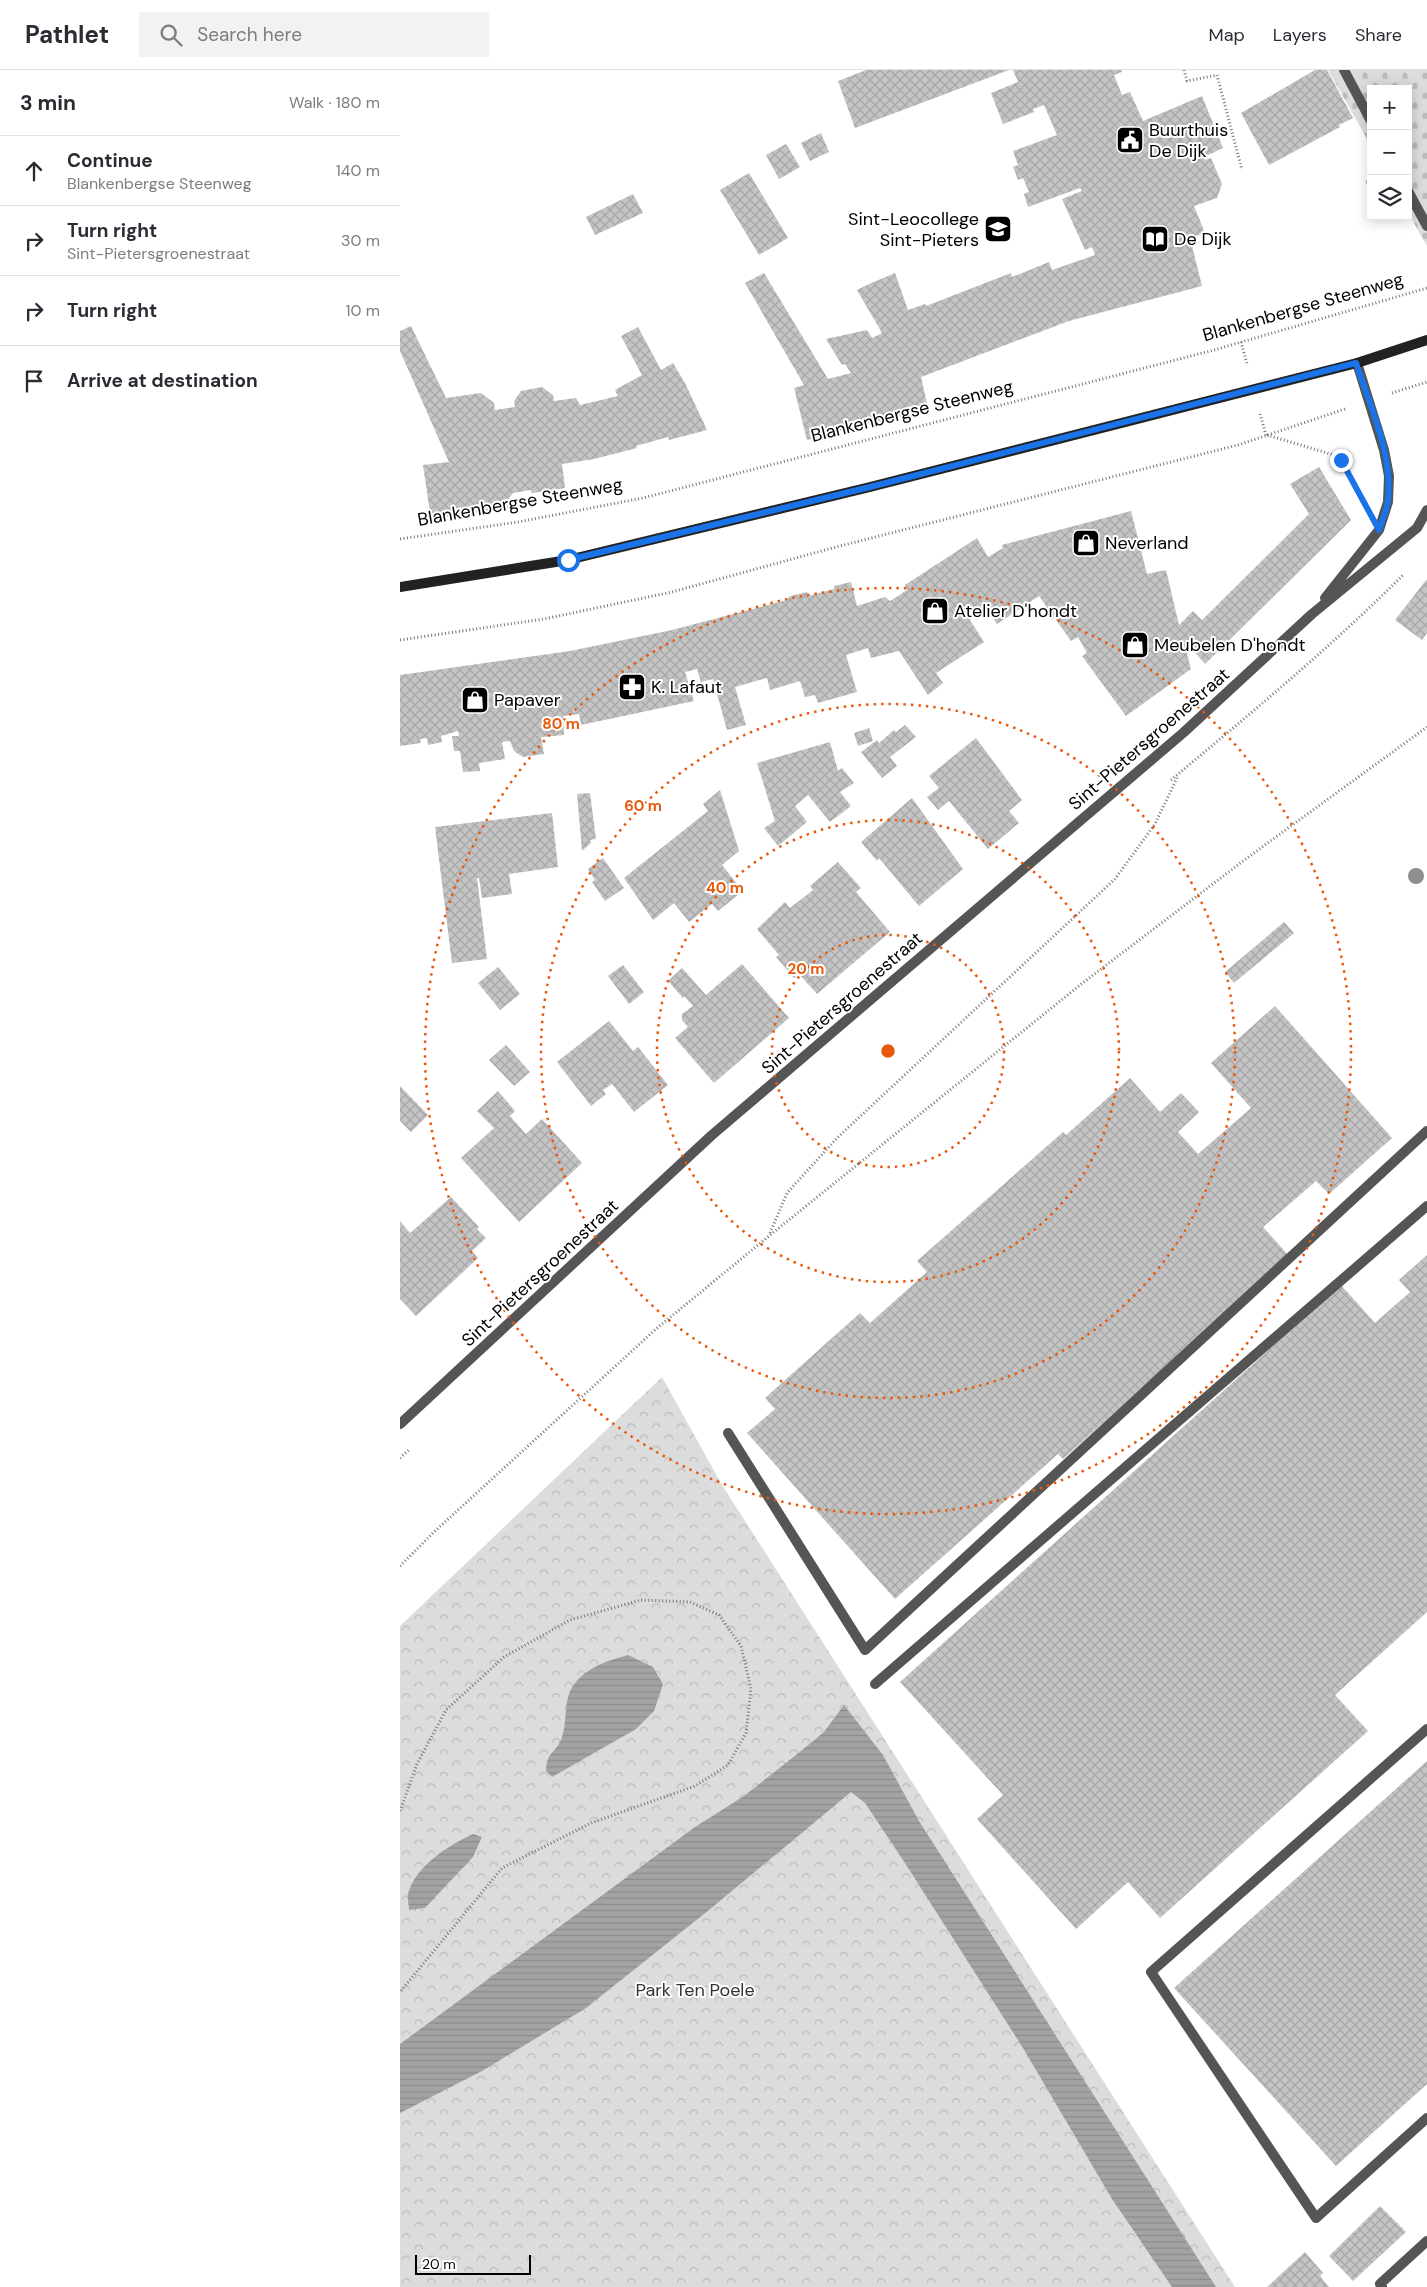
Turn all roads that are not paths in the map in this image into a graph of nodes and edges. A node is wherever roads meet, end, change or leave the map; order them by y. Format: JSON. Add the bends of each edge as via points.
{"nodes":[{"id":1,"x":1344,"y":70,"type":"edge"},
{"id":2,"x":1367,"y":113,"type":"edge"},
{"id":3,"x":1412,"y":198,"type":"edge"},
{"id":4,"x":1427,"y":226,"type":"edge"},
{"id":5,"x":1427,"y":340,"type":"edge"},
{"id":6,"x":1356,"y":363,"type":"junction"},
{"id":7,"x":1427,"y":510,"type":"edge"},
{"id":8,"x":400,"y":587,"type":"edge"},
{"id":9,"x":1312,"y":614,"type":"junction"},
{"id":10,"x":1427,"y":1132,"type":"edge"},
{"id":11,"x":1427,"y":1206,"type":"edge"},
{"id":12,"x":400,"y":1424,"type":"edge"},
{"id":13,"x":728,"y":1433,"type":"dead end"},
{"id":14,"x":874,"y":1684,"type":"dead end"},
{"id":15,"x":1427,"y":1729,"type":"edge"},
{"id":16,"x":1427,"y":2118,"type":"edge"},
{"id":17,"x":1427,"y":2241,"type":"edge"},
{"id":18,"x":1382,"y":2287,"type":"edge"}],
"edges":[{"from":1,"to":2,"type":"street"},
{"from":3,"to":4,"type":"street"},
{"from":5,"to":6,"type":"main road"},
{"from":6,"to":8,"type":"main road","via":[[861,490],[568,560]]},
{"from":6,"to":9,"type":"street","name":"Sint-Pietersgroenestraat","via":[[1384,450],[1389,476],[1388,502],[1379,530]]},
{"from":7,"to":9,"type":"street","name":"Sint-Pietersgroenestraat","via":[[1417,528]]},
{"from":9,"to":12,"type":"street","name":"Sint-Pietersgroenestraat","via":[[1183,733],[712,1136]]},
{"from":10,"to":13,"type":"street","via":[[865,1650]]},
{"from":11,"to":14,"type":"street"},
{"from":15,"to":16,"type":"street","via":[[1152,1972],[1316,2218]]},
{"from":17,"to":18,"type":"street","via":[[1380,2284]]}]}
